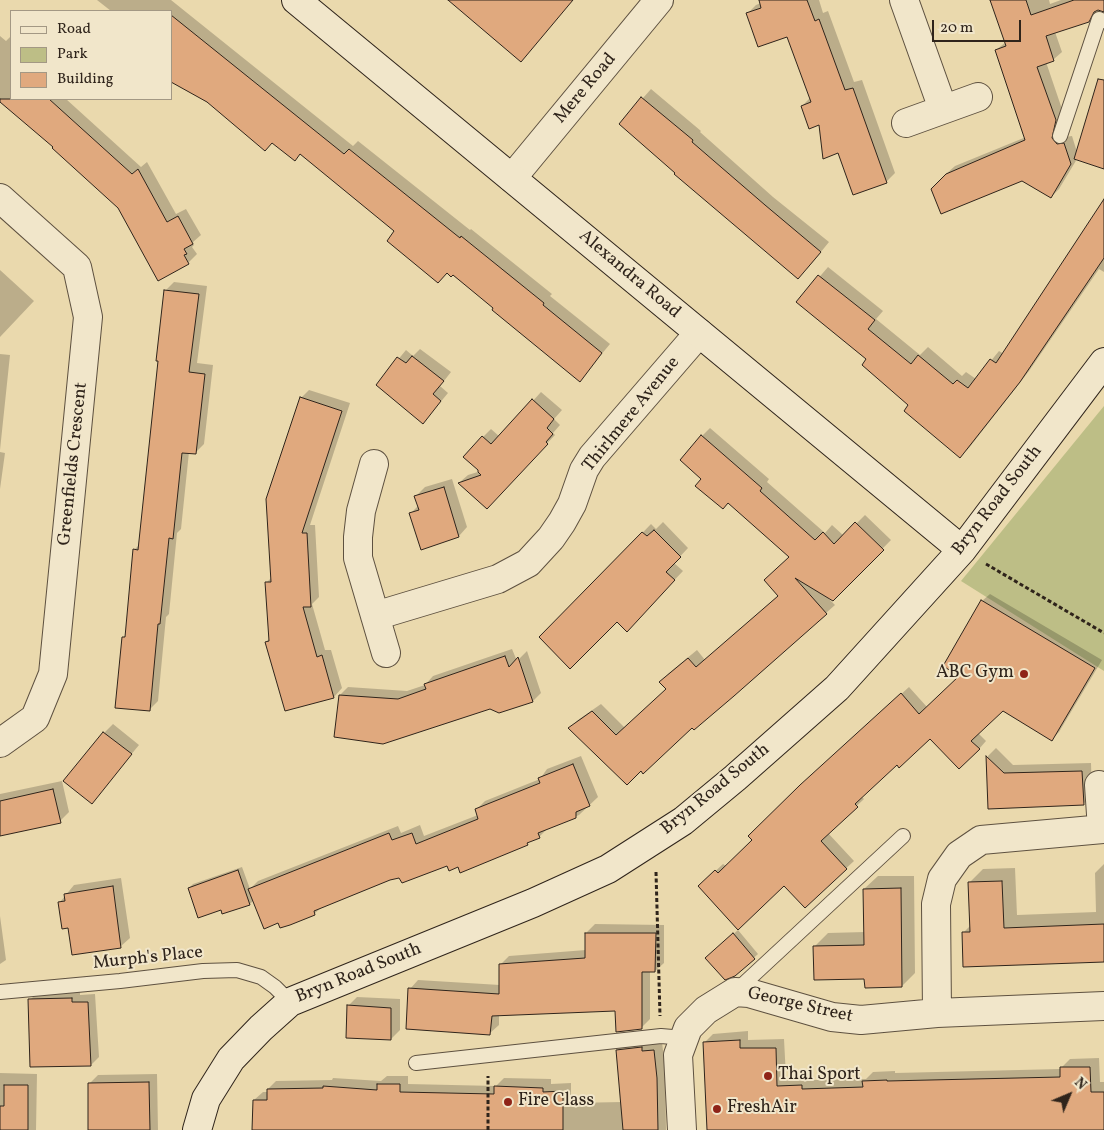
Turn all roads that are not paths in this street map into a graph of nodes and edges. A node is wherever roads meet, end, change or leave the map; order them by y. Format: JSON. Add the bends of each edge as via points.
{"nodes":[{"id":1,"x":296,"y":0,"type":"edge"},
{"id":2,"x":659,"y":0,"type":"edge"},
{"id":3,"x":904,"y":0,"type":"edge"},
{"id":4,"x":1104,"y":20,"type":"edge"},
{"id":5,"x":978,"y":98,"type":"dead end"},
{"id":6,"x":944,"y":109,"type":"junction"},
{"id":7,"x":906,"y":122,"type":"dead end"},
{"id":8,"x":1060,"y":136,"type":"dead end"},
{"id":9,"x":512,"y":178,"type":"junction"},
{"id":10,"x":0,"y":198,"type":"edge"},
{"id":11,"x":699,"y":333,"type":"junction"},
{"id":12,"x":1104,"y":362,"type":"edge"},
{"id":13,"x":374,"y":464,"type":"dead end"},
{"id":14,"x":962,"y":550,"type":"junction"},
{"id":15,"x":375,"y":616,"type":"junction"},
{"id":16,"x":386,"y":653,"type":"dead end"},
{"id":17,"x":0,"y":743,"type":"edge"},
{"id":18,"x":1099,"y":785,"type":"dead end"},
{"id":19,"x":1103,"y":829,"type":"edge"},
{"id":20,"x":903,"y":836,"type":"dead end"},
{"id":21,"x":0,"y":992,"type":"edge"},
{"id":22,"x":735,"y":992,"type":"junction"},
{"id":23,"x":290,"y":1002,"type":"junction"},
{"id":24,"x":1104,"y":1006,"type":"edge"},
{"id":25,"x":938,"y":1013,"type":"junction"},
{"id":26,"x":673,"y":1037,"type":"junction"},
{"id":27,"x":416,"y":1063,"type":"dead end"},
{"id":28,"x":197,"y":1130,"type":"edge"},
{"id":29,"x":682,"y":1130,"type":"edge"}],
"edges":[{"from":1,"to":9,"type":"street","name":"Alexandra Road"},
{"from":2,"to":9,"type":"street","name":"Mere Road"},
{"from":3,"to":6,"type":"street"},
{"from":4,"to":8,"type":"lane","via":[[1099,19]]},
{"from":5,"to":6,"type":"street"},
{"from":6,"to":7,"type":"street"},
{"from":9,"to":11,"type":"street","name":"Alexandra Road"},
{"from":10,"to":17,"type":"street","name":"Greenfields Crescent","via":[[77,267],[88,317],[53,674],[35,718]]},
{"from":11,"to":14,"type":"street","name":"Alexandra Road"},
{"from":11,"to":15,"type":"street","name":"Thirlmere Avenue","via":[[592,458],[562,522],[552,538],[528,563],[498,579]]},
{"from":12,"to":14,"type":"street","name":"Bryn Road South"},
{"from":13,"to":15,"type":"street","via":[[361,511],[358,558]]},
{"from":14,"to":23,"type":"street","name":"Bryn Road South","via":[[837,688],[682,821],[608,869]]},
{"from":15,"to":16,"type":"street"},
{"from":18,"to":19,"type":"street"},
{"from":19,"to":25,"type":"street","via":[[981,840],[959,855],[942,879],[936,904]]},
{"from":20,"to":22,"type":"lane"},
{"from":21,"to":23,"type":"lane","name":"Murph's Place","via":[[237,970],[261,977]]},
{"from":22,"to":25,"type":"street","name":"George Street","via":[[841,1018],[861,1020]]},
{"from":22,"to":26,"type":"street","name":"George Street"},
{"from":23,"to":28,"type":"street","name":"Bryn Road South","via":[[231,1060],[206,1099]]},
{"from":24,"to":25,"type":"street","name":"George Street"},
{"from":26,"to":27,"type":"lane"},
{"from":26,"to":29,"type":"street","name":"George Street","via":[[678,1055]]}]}
